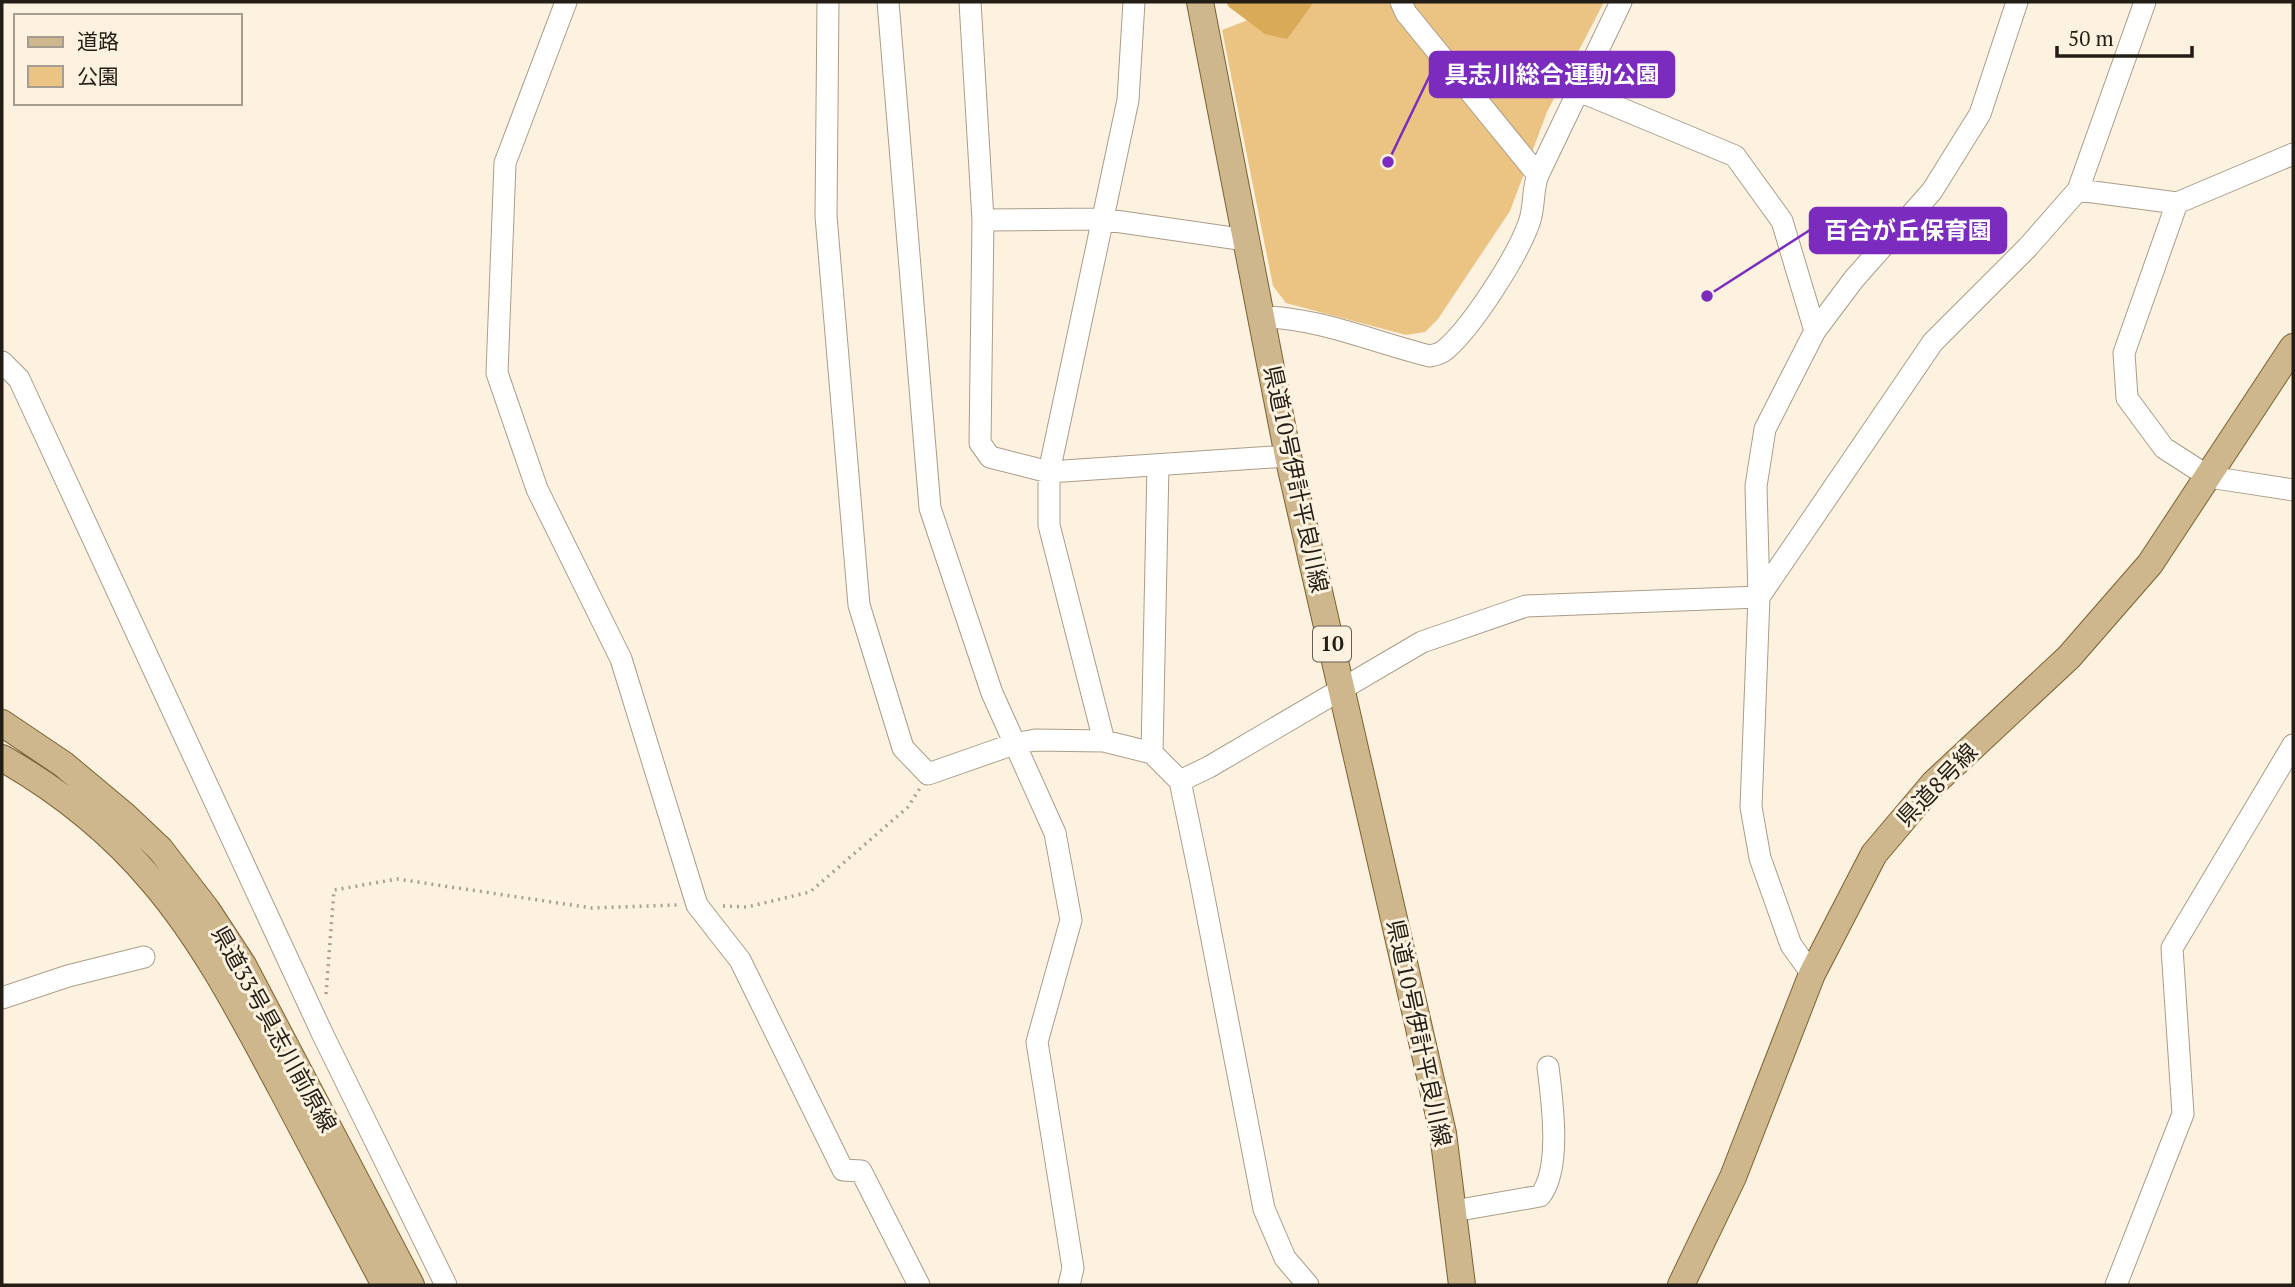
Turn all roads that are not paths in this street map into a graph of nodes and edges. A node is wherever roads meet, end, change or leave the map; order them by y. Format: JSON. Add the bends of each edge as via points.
{"nodes":[{"id":1,"x":566,"y":2,"type":"edge"},
{"id":2,"x":828,"y":2,"type":"edge"},
{"id":3,"x":888,"y":2,"type":"edge"},
{"id":4,"x":970,"y":2,"type":"edge"},
{"id":5,"x":1134,"y":2,"type":"edge"},
{"id":6,"x":1200,"y":2,"type":"edge"},
{"id":7,"x":1401,"y":2,"type":"edge"},
{"id":8,"x":1621,"y":2,"type":"edge"},
{"id":9,"x":2017,"y":2,"type":"edge"},
{"id":10,"x":2145,"y":2,"type":"edge"},
{"id":11,"x":1579,"y":91,"type":"junction"},
{"id":12,"x":2293,"y":154,"type":"edge"},
{"id":13,"x":1538,"y":175,"type":"junction"},
{"id":14,"x":2078,"y":190,"type":"junction"},
{"id":15,"x":2177,"y":203,"type":"junction"},
{"id":16,"x":1101,"y":219,"type":"junction"},
{"id":17,"x":983,"y":220,"type":"junction"},
{"id":18,"x":1246,"y":240,"type":"junction"},
{"id":19,"x":1262,"y":317,"type":"junction"},
{"id":20,"x":1815,"y":331,"type":"junction"},
{"id":21,"x":2293,"y":347,"type":"edge"},
{"id":22,"x":2,"y":362,"type":"edge"},
{"id":23,"x":1288,"y":456,"type":"junction"},
{"id":24,"x":1157,"y":465,"type":"junction"},
{"id":25,"x":1049,"y":472,"type":"junction"},
{"id":26,"x":2209,"y":477,"type":"junction"},
{"id":27,"x":2293,"y":490,"type":"edge"},
{"id":28,"x":1759,"y":597,"type":"junction"},
{"id":29,"x":1342,"y":687,"type":"junction"},
{"id":30,"x":2,"y":723,"type":"edge"},
{"id":31,"x":1104,"y":741,"type":"junction"},
{"id":32,"x":1014,"y":744,"type":"junction"},
{"id":33,"x":2293,"y":745,"type":"edge"},
{"id":34,"x":1152,"y":753,"type":"junction"},
{"id":35,"x":2,"y":758,"type":"edge"},
{"id":36,"x":1180,"y":781,"type":"junction"},
{"id":37,"x":144,"y":957,"type":"dead end"},
{"id":38,"x":1812,"y":974,"type":"junction"},
{"id":39,"x":2,"y":998,"type":"edge"},
{"id":40,"x":1548,"y":1067,"type":"dead end"},
{"id":41,"x":1454,"y":1211,"type":"junction"},
{"id":42,"x":385,"y":1285,"type":"edge"},
{"id":43,"x":411,"y":1285,"type":"edge"},
{"id":44,"x":446,"y":1285,"type":"edge"},
{"id":45,"x":919,"y":1285,"type":"edge"},
{"id":46,"x":1069,"y":1285,"type":"edge"},
{"id":47,"x":1308,"y":1285,"type":"edge"},
{"id":48,"x":1462,"y":1285,"type":"edge"},
{"id":49,"x":1681,"y":1285,"type":"edge"},
{"id":50,"x":2116,"y":1285,"type":"edge"}],
"edges":[{"from":1,"to":45,"type":"street","via":[[505,163],[497,373],[537,489],[621,659],[697,905],[740,960],[843,1170],[861,1171]]},
{"from":2,"to":32,"type":"street","via":[[826,216],[859,604],[903,748],[928,774]]},
{"from":3,"to":32,"type":"street","via":[[930,508],[992,693]]},
{"from":4,"to":17,"type":"street"},
{"from":5,"to":16,"type":"street","via":[[1128,100]]},
{"from":6,"to":18,"type":"main road","name":"県道10号伊計平良川線","number":"10"},
{"from":7,"to":13,"type":"street"},
{"from":8,"to":11,"type":"street"},
{"from":9,"to":20,"type":"street","via":[[1980,114],[1932,191]]},
{"from":10,"to":14,"type":"street"},
{"from":11,"to":13,"type":"street"},
{"from":11,"to":20,"type":"street","via":[[1735,156],[1782,221]]},
{"from":12,"to":15,"type":"street"},
{"from":13,"to":19,"type":"street","via":[[1529,223],[1498,283],[1442,353],[1430,356],[1305,322]]},
{"from":14,"to":15,"type":"street"},
{"from":14,"to":28,"type":"street","via":[[1933,342]]},
{"from":15,"to":26,"type":"street","via":[[2124,353],[2127,398],[2164,448]]},
{"from":16,"to":17,"type":"street"},
{"from":16,"to":18,"type":"street"},
{"from":16,"to":25,"type":"street"},
{"from":17,"to":25,"type":"street","via":[[981,443],[990,457]]},
{"from":18,"to":19,"type":"main road","name":"県道10号伊計平良川線","number":"10"},
{"from":19,"to":23,"type":"main road","name":"県道10号伊計平良川線","number":"10"},
{"from":20,"to":28,"type":"street","via":[[1765,429],[1756,486]]},
{"from":21,"to":26,"type":"main road","name":"県道8号線"},
{"from":22,"to":44,"type":"street","via":[[19,379],[323,1035]]},
{"from":23,"to":24,"type":"street"},
{"from":23,"to":29,"type":"main road","name":"県道10号伊計平良川線","number":"10"},
{"from":24,"to":25,"type":"street"},
{"from":24,"to":34,"type":"street"},
{"from":25,"to":31,"type":"street","via":[[1049,525]]},
{"from":26,"to":27,"type":"street"},
{"from":26,"to":38,"type":"main road","name":"県道8号線","via":[[2150,565],[2069,657],[1934,783],[1874,854]]},
{"from":28,"to":29,"type":"street","via":[[1526,606],[1422,642]]},
{"from":28,"to":38,"type":"street","via":[[1751,807],[1760,858],[1791,945]]},
{"from":29,"to":36,"type":"street"},
{"from":29,"to":41,"type":"main road","name":"県道10号伊計平良川線","number":"10","via":[[1443,1133]]},
{"from":30,"to":43,"type":"main road","name":"県道33号具志川前原線","via":[[63,764],[124,815],[160,849],[207,910],[243,965]]},
{"from":31,"to":32,"type":"street"},
{"from":31,"to":34,"type":"street"},
{"from":32,"to":46,"type":"street","via":[[1055,832],[1071,920],[1037,1042],[1073,1268]]},
{"from":33,"to":50,"type":"street","via":[[2172,948],[2183,1114]]},
{"from":34,"to":36,"type":"street"},
{"from":35,"to":42,"type":"main road","name":"県道33号具志川前原線","via":[[50,788],[112,838],[191,933],[255,1040]]},
{"from":36,"to":47,"type":"street","via":[[1264,1209],[1285,1258]]},
{"from":37,"to":39,"type":"street"},
{"from":38,"to":49,"type":"main road","name":"県道8号線","via":[[1733,1177]]},
{"from":40,"to":41,"type":"street","via":[[1556,1131],[1546,1188],[1539,1196]]},
{"from":41,"to":48,"type":"main road","name":"県道10号伊計平良川線","number":"10"}]}
